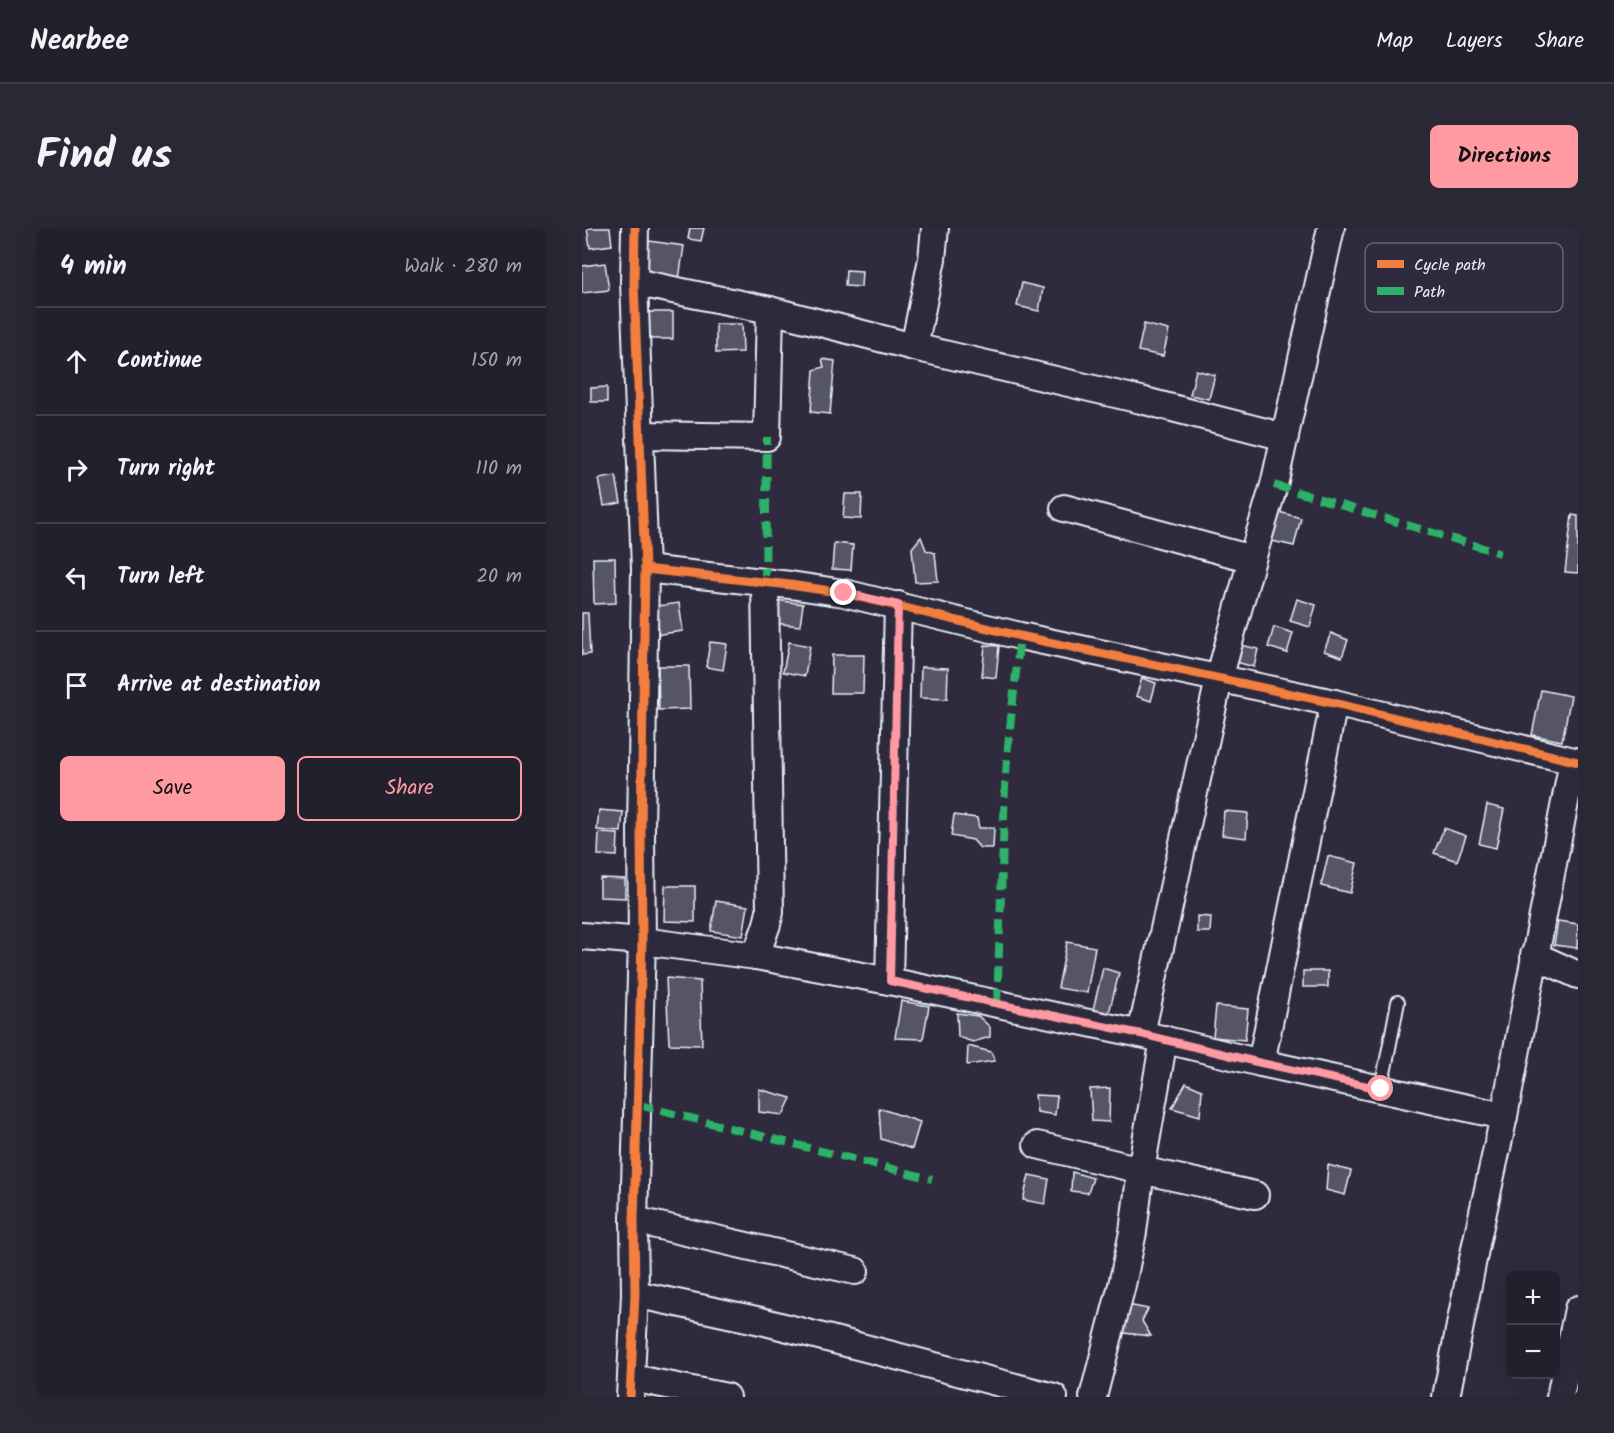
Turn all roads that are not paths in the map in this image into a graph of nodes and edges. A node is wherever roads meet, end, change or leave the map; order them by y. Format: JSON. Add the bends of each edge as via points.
{"nodes":[{"id":1,"x":635,"y":228,"type":"edge"},
{"id":2,"x":935,"y":228,"type":"edge"},
{"id":3,"x":1331,"y":228,"type":"edge"},
{"id":4,"x":634,"y":282,"type":"junction"},
{"id":5,"x":770,"y":310,"type":"junction"},
{"id":6,"x":914,"y":347,"type":"junction"},
{"id":7,"x":640,"y":435,"type":"junction"},
{"id":8,"x":1285,"y":437,"type":"junction"},
{"id":9,"x":1064,"y":508,"type":"dead end"},
{"id":10,"x":1252,"y":559,"type":"junction"},
{"id":11,"x":645,"y":569,"type":"junction"},
{"id":12,"x":765,"y":584,"type":"junction"},
{"id":13,"x":898,"y":605,"type":"junction"},
{"id":14,"x":1219,"y":679,"type":"junction"},
{"id":15,"x":1334,"y":703,"type":"junction"},
{"id":16,"x":1576,"y":761,"type":"edge"},
{"id":17,"x":582,"y":936,"type":"edge"},
{"id":18,"x":642,"y":941,"type":"junction"},
{"id":19,"x":1534,"y":955,"type":"junction"},
{"id":20,"x":756,"y":956,"type":"junction"},
{"id":21,"x":1578,"y":975,"type":"edge"},
{"id":22,"x":890,"y":981,"type":"junction"},
{"id":23,"x":1398,"y":1002,"type":"dead end"},
{"id":24,"x":1152,"y":1037,"type":"junction"},
{"id":25,"x":1261,"y":1063,"type":"junction"},
{"id":26,"x":1381,"y":1089,"type":"junction"},
{"id":27,"x":1504,"y":1116,"type":"junction"},
{"id":28,"x":1037,"y":1145,"type":"dead end"},
{"id":29,"x":1141,"y":1170,"type":"junction"},
{"id":30,"x":1255,"y":1195,"type":"dead end"},
{"id":31,"x":634,"y":1220,"type":"junction"},
{"id":32,"x":855,"y":1271,"type":"dead end"},
{"id":33,"x":635,"y":1294,"type":"junction"},
{"id":34,"x":1578,"y":1309,"type":"edge"},
{"id":35,"x":631,"y":1387,"type":"edge"},
{"id":36,"x":727,"y":1397,"type":"edge"},
{"id":37,"x":1054,"y":1397,"type":"edge"},
{"id":38,"x":1093,"y":1397,"type":"edge"},
{"id":39,"x":1446,"y":1397,"type":"edge"},
{"id":40,"x":1560,"y":1397,"type":"edge"}],
"edges":[{"from":1,"to":4,"type":"street"},
{"from":2,"to":6,"type":"street"},
{"from":3,"to":8,"type":"street"},
{"from":4,"to":5,"type":"street"},
{"from":4,"to":7,"type":"street"},
{"from":5,"to":6,"type":"street"},
{"from":5,"to":7,"type":"street","via":[[767,437]]},
{"from":6,"to":8,"type":"street"},
{"from":7,"to":11,"type":"street"},
{"from":8,"to":10,"type":"street"},
{"from":9,"to":10,"type":"street"},
{"from":10,"to":14,"type":"street"},
{"from":11,"to":12,"type":"street"},
{"from":11,"to":18,"type":"street"},
{"from":12,"to":13,"type":"street","via":[[844,593]]},
{"from":12,"to":20,"type":"street","via":[[770,912]]},
{"from":13,"to":14,"type":"street"},
{"from":13,"to":22,"type":"street"},
{"from":14,"to":15,"type":"street"},
{"from":14,"to":24,"type":"street"},
{"from":15,"to":16,"type":"street"},
{"from":15,"to":25,"type":"street"},
{"from":16,"to":19,"type":"street"},
{"from":17,"to":18,"type":"street"},
{"from":18,"to":20,"type":"street"},
{"from":18,"to":31,"type":"street"},
{"from":19,"to":21,"type":"street"},
{"from":19,"to":27,"type":"street"},
{"from":20,"to":22,"type":"street"},
{"from":22,"to":24,"type":"street"},
{"from":23,"to":26,"type":"lane"},
{"from":24,"to":25,"type":"street"},
{"from":24,"to":29,"type":"street"},
{"from":25,"to":26,"type":"street"},
{"from":26,"to":27,"type":"street"},
{"from":27,"to":39,"type":"street"},
{"from":28,"to":29,"type":"street"},
{"from":29,"to":30,"type":"street"},
{"from":29,"to":38,"type":"street","via":[[1133,1232]]},
{"from":31,"to":32,"type":"street"},
{"from":31,"to":33,"type":"street"},
{"from":33,"to":35,"type":"street"},
{"from":33,"to":37,"type":"street","via":[[761,1321]]},
{"from":34,"to":40,"type":"street"},
{"from":35,"to":36,"type":"street"}]}
